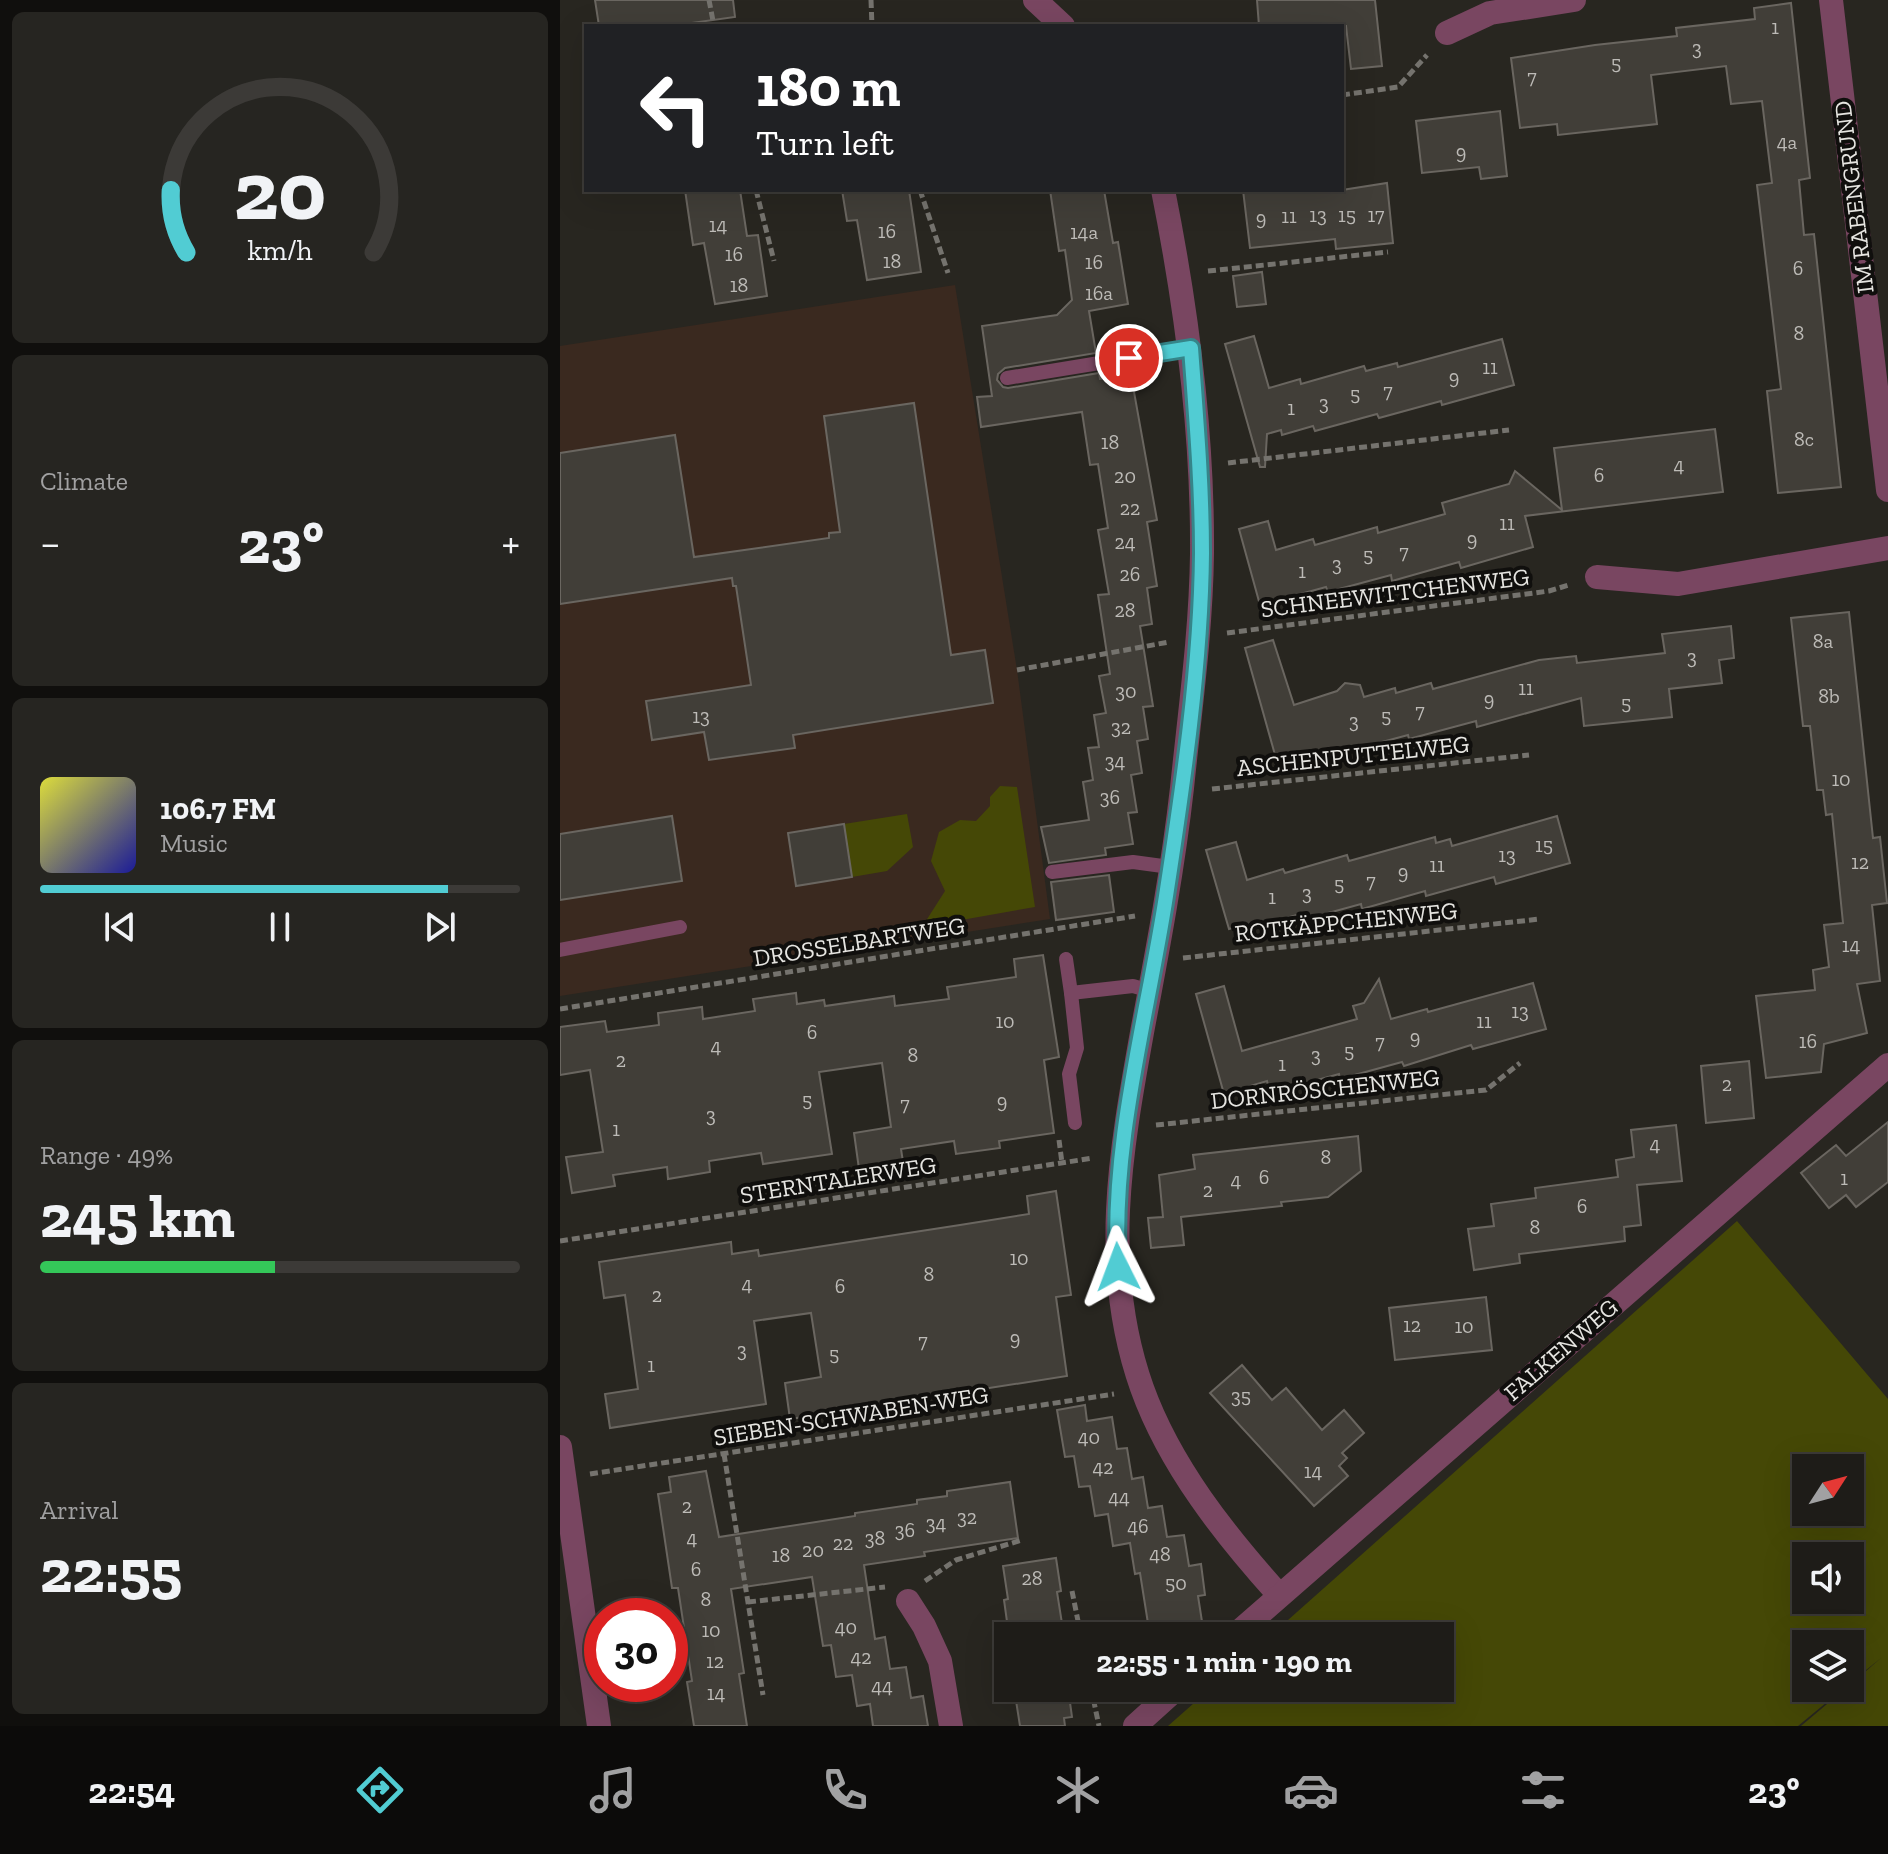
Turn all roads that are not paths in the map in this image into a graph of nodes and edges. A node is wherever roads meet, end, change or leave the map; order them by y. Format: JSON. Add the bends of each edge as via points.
{"nodes":[{"id":1,"x":1035,"y":0,"type":"edge"},
{"id":2,"x":1574,"y":0,"type":"edge"},
{"id":3,"x":1831,"y":0,"type":"edge"},
{"id":4,"x":1061,"y":24,"type":"edge"},
{"id":5,"x":1447,"y":33,"type":"road end"},
{"id":6,"x":1163,"y":192,"type":"edge"},
{"id":7,"x":1191,"y":348,"type":"junction"},
{"id":8,"x":1007,"y":378,"type":"dead end"},
{"id":9,"x":1888,"y":490,"type":"edge"},
{"id":10,"x":1888,"y":548,"type":"edge"},
{"id":11,"x":1597,"y":577,"type":"road end"},
{"id":12,"x":1170,"y":867,"type":"junction"},
{"id":13,"x":1052,"y":872,"type":"dead end"},
{"id":14,"x":680,"y":927,"type":"dead end"},
{"id":15,"x":560,"y":950,"type":"edge"},
{"id":16,"x":1066,"y":959,"type":"dead end"},
{"id":17,"x":1150,"y":991,"type":"junction"},
{"id":18,"x":1071,"y":993,"type":"junction"},
{"id":19,"x":1888,"y":1065,"type":"edge"},
{"id":20,"x":1075,"y":1123,"type":"dead end"},
{"id":21,"x":560,"y":1447,"type":"edge"},
{"id":22,"x":568,"y":1572,"type":"edge"},
{"id":23,"x":1279,"y":1595,"type":"junction"},
{"id":24,"x":908,"y":1601,"type":"road end"},
{"id":25,"x":1249,"y":1622,"type":"edge"},
{"id":26,"x":1162,"y":1702,"type":"edge"},
{"id":27,"x":599,"y":1726,"type":"edge"},
{"id":28,"x":951,"y":1726,"type":"edge"},
{"id":29,"x":1135,"y":1726,"type":"edge"}],
"edges":[{"from":1,"to":4,"type":"street"},
{"from":2,"to":5,"type":"street","via":[[1490,13]]},
{"from":3,"to":9,"type":"street","name":"IM RABENGRUND"},
{"from":6,"to":7,"type":"street"},
{"from":7,"to":8,"type":"lane"},
{"from":7,"to":12,"type":"street","via":[[1202,556]]},
{"from":10,"to":11,"type":"street","via":[[1678,584]]},
{"from":12,"to":13,"type":"lane","via":[[1133,862]]},
{"from":12,"to":17,"type":"street"},
{"from":14,"to":15,"type":"lane"},
{"from":16,"to":18,"type":"lane"},
{"from":17,"to":18,"type":"lane","via":[[1133,986]]},
{"from":17,"to":23,"type":"street","via":[[1121,1154],[1116,1224],[1126,1335],[1159,1428],[1204,1502]]},
{"from":18,"to":20,"type":"lane","via":[[1077,1048],[1069,1074]]},
{"from":19,"to":23,"type":"street","name":"FALKENWEG"},
{"from":21,"to":22,"type":"street"},
{"from":22,"to":27,"type":"street"},
{"from":23,"to":25,"type":"street","name":"FALKENWEG"},
{"from":24,"to":28,"type":"street","via":[[940,1661]]},
{"from":26,"to":29,"type":"street"}]}
